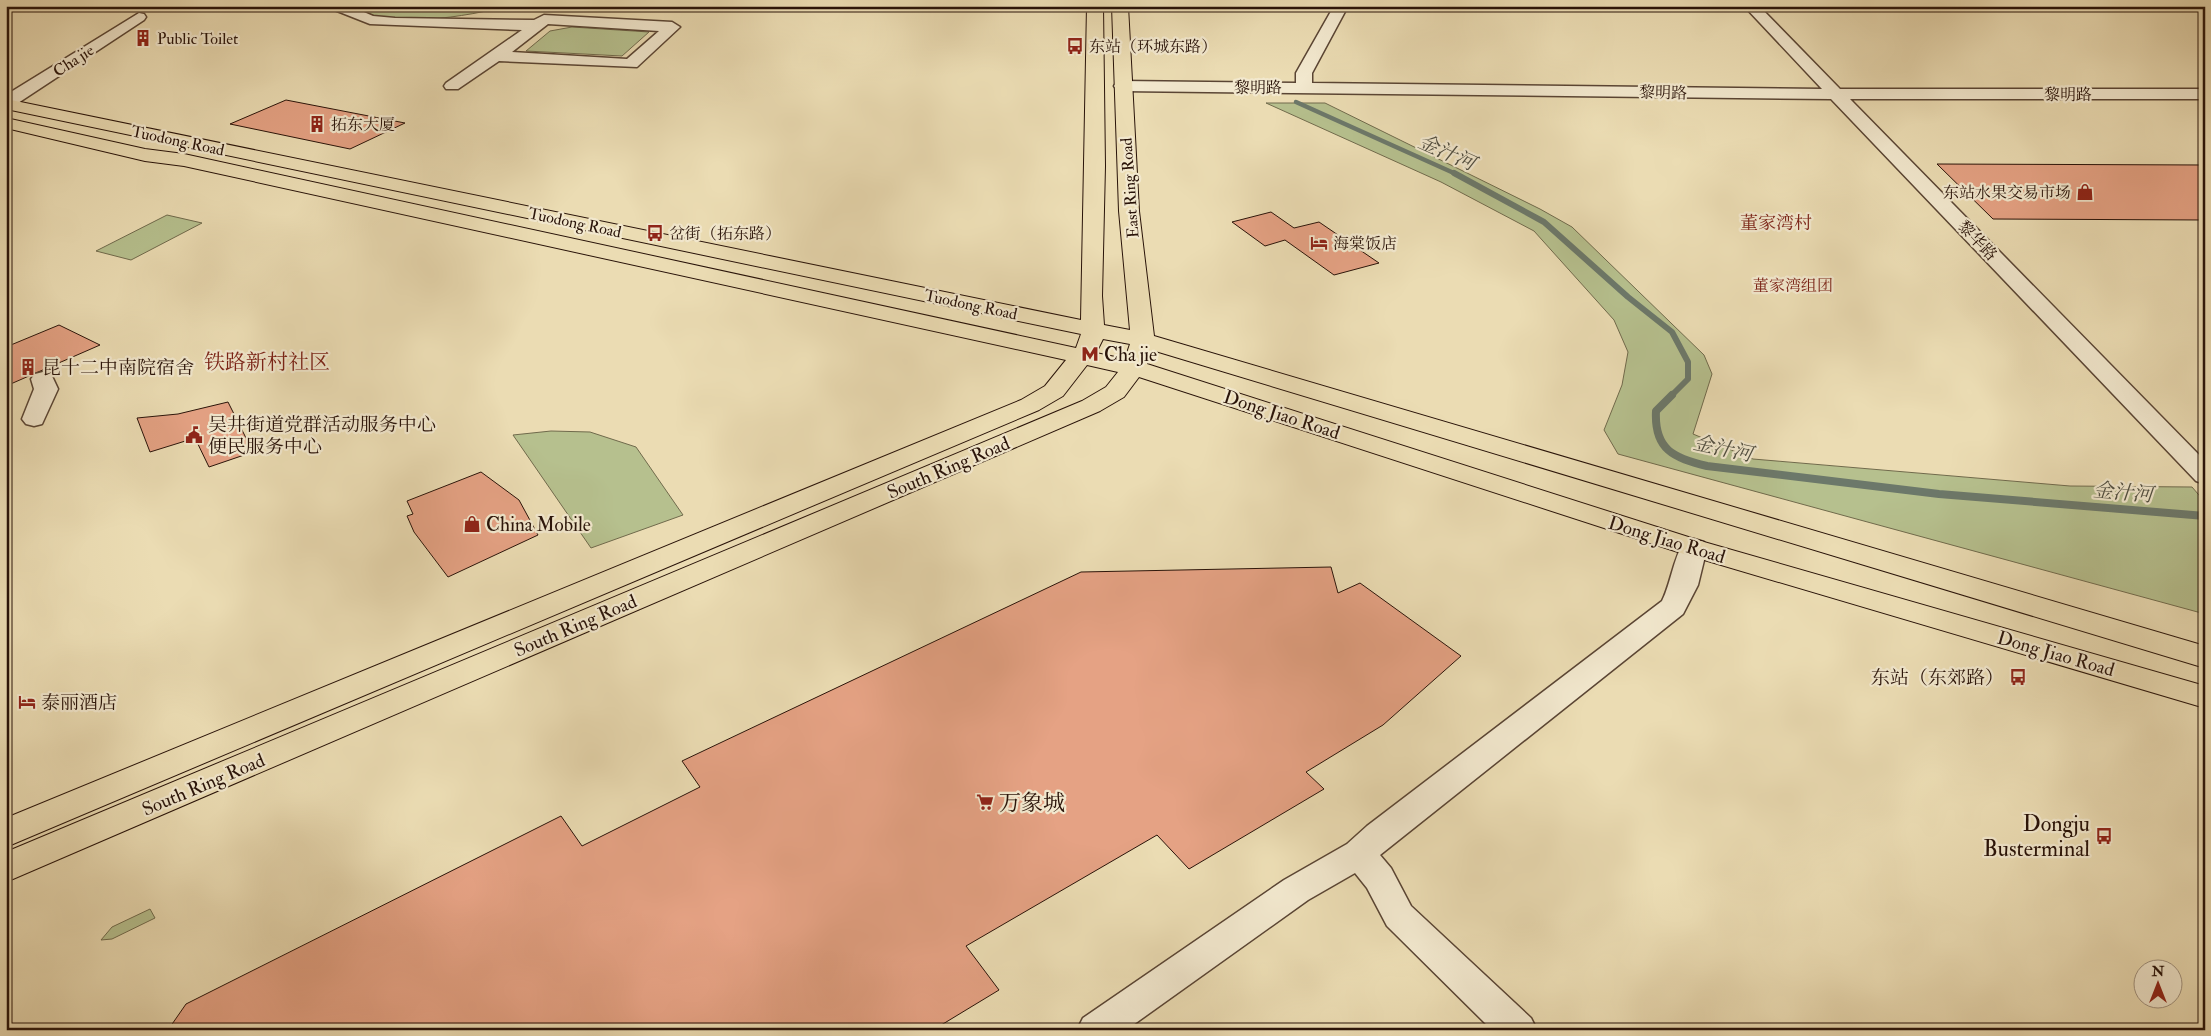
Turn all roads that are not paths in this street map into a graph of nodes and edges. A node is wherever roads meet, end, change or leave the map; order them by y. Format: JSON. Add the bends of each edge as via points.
{"nodes":[{"id":1,"x":337,"y":6,"type":"edge"},
{"id":2,"x":1095,"y":6,"type":"edge"},
{"id":3,"x":1120,"y":6,"type":"edge"},
{"id":4,"x":1341,"y":6,"type":"edge"},
{"id":5,"x":1751,"y":6,"type":"edge"},
{"id":6,"x":139,"y":17,"type":"dead end"},
{"id":7,"x":538,"y":24,"type":"junction"},
{"id":8,"x":497,"y":56,"type":"junction"},
{"id":9,"x":452,"y":86,"type":"dead end"},
{"id":10,"x":1122,"y":86,"type":"junction"},
{"id":11,"x":1304,"y":88,"type":"junction"},
{"id":12,"x":1837,"y":94,"type":"junction"},
{"id":13,"x":2205,"y":94,"type":"edge"},
{"id":14,"x":6,"y":103,"type":"edge"},
{"id":15,"x":6,"y":123,"type":"edge"},
{"id":16,"x":1093,"y":330,"type":"junction"},
{"id":17,"x":1143,"y":340,"type":"junction"},
{"id":18,"x":1083,"y":355,"type":"junction"},
{"id":19,"x":1134,"y":368,"type":"junction"},
{"id":20,"x":43,"y":379,"type":"dead end"},
{"id":21,"x":34,"y":419,"type":"dead end"},
{"id":22,"x":2205,"y":476,"type":"edge"},
{"id":23,"x":1694,"y":548,"type":"junction"},
{"id":24,"x":2205,"y":657,"type":"edge"},
{"id":25,"x":2205,"y":696,"type":"edge"},
{"id":26,"x":6,"y":833,"type":"edge"},
{"id":27,"x":1359,"y":854,"type":"junction"},
{"id":28,"x":6,"y":868,"type":"edge"},
{"id":29,"x":1096,"y":1030,"type":"edge"},
{"id":30,"x":1518,"y":1030,"type":"edge"}],
"edges":[{"from":1,"to":7,"type":"street","via":[[370,20]]},
{"from":2,"to":16,"type":"main road","name":"East Ring Road"},
{"from":3,"to":10,"type":"main road","name":"East Ring Road"},
{"from":4,"to":11,"type":"street","via":[[1304,73]]},
{"from":5,"to":12,"type":"street","name":"黎华路"},
{"from":6,"to":14,"type":"street","name":"Cha jie"},
{"from":7,"to":8,"type":"street"},
{"from":7,"to":8,"type":"street","via":[[544,20],[672,27],[631,64]]},
{"from":8,"to":9,"type":"street"},
{"from":10,"to":11,"type":"street","name":"黎明路"},
{"from":10,"to":17,"type":"main road","name":"East Ring Road","via":[[1129,211]]},
{"from":11,"to":12,"type":"street","name":"黎明路"},
{"from":12,"to":13,"type":"street","name":"黎明路"},
{"from":12,"to":22,"type":"street","name":"黎华路"},
{"from":14,"to":16,"type":"main road","name":"Tuodong Road"},
{"from":15,"to":18,"type":"main road","name":"Tuodong Road"},
{"from":16,"to":17,"type":"main road","name":"Tuodong Road"},
{"from":16,"to":18,"type":"main road","name":"East Ring Road"},
{"from":17,"to":19,"type":"main road","name":"East Ring Road"},
{"from":17,"to":24,"type":"main road","name":"Dong Jiao Road"},
{"from":18,"to":19,"type":"main road","name":"Tuodong Road"},
{"from":18,"to":26,"type":"main road","name":"South Ring Road","via":[[1054,391],[1030,405]]},
{"from":19,"to":23,"type":"main road","name":"Dong Jiao Road"},
{"from":19,"to":28,"type":"main road","name":"South Ring Road","via":[[1115,392],[1091,406]]},
{"from":20,"to":21,"type":"street","via":[[46,389]]},
{"from":23,"to":25,"type":"main road","name":"Dong Jiao Road"},
{"from":23,"to":27,"type":"street","via":[[1684,585],[1673,606],[1379,835]]},
{"from":27,"to":29,"type":"street","via":[[1296,890]]},
{"from":27,"to":30,"type":"street","via":[[1379,878],[1399,916]]}]}
